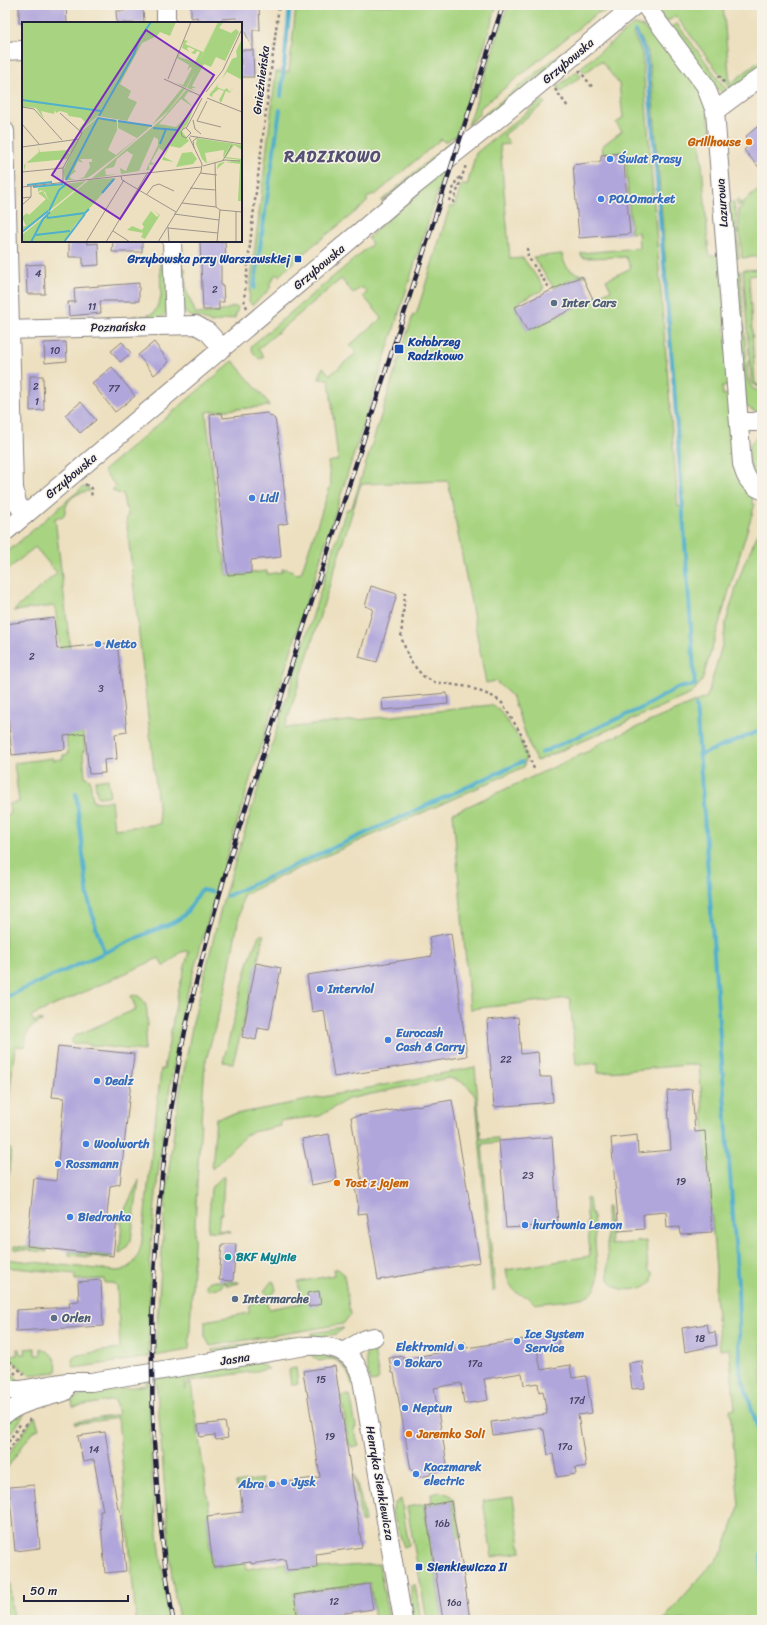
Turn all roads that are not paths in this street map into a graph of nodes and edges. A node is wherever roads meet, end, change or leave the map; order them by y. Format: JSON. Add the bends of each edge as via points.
{"nodes":[{"id":1,"x":166,"y":5,"type":"edge"},
{"id":2,"x":635,"y":5,"type":"edge"},
{"id":3,"x":645,"y":5,"type":"edge"},
{"id":4,"x":166,"y":22,"type":"edge"},
{"id":5,"x":22,"y":50,"type":"edge"},
{"id":6,"x":5,"y":51,"type":"edge"},
{"id":7,"x":762,"y":76,"type":"edge"},
{"id":8,"x":715,"y":111,"type":"junction"},
{"id":9,"x":5,"y":131,"type":"edge"},
{"id":10,"x":6,"y":239,"type":"edge"},
{"id":11,"x":172,"y":242,"type":"edge"},
{"id":12,"x":175,"y":325,"type":"junction"},
{"id":13,"x":8,"y":330,"type":"edge"},
{"id":14,"x":222,"y":348,"type":"junction"},
{"id":15,"x":762,"y":420,"type":"edge"},
{"id":16,"x":739,"y":422,"type":"junction"},
{"id":17,"x":762,"y":490,"type":"edge"},
{"id":18,"x":25,"y":515,"type":"junction"},
{"id":19,"x":5,"y":532,"type":"edge"},
{"id":20,"x":374,"y":1337,"type":"dead end"},
{"id":21,"x":343,"y":1352,"type":"junction"},
{"id":22,"x":91,"y":1382,"type":"junction"},
{"id":23,"x":5,"y":1390,"type":"edge"},
{"id":24,"x":5,"y":1414,"type":"edge"},
{"id":25,"x":403,"y":1620,"type":"edge"}],
"edges":[{"from":1,"to":4,"type":"street"},
{"from":2,"to":14,"type":"street","name":"Grzybowska"},
{"from":3,"to":8,"type":"street","name":"Lazurowa","via":[[705,85]]},
{"from":5,"to":6,"type":"street"},
{"from":7,"to":8,"type":"street"},
{"from":8,"to":16,"type":"street","name":"Lazurowa"},
{"from":9,"to":10,"type":"street"},
{"from":10,"to":13,"type":"street"},
{"from":11,"to":12,"type":"street"},
{"from":12,"to":13,"type":"street","name":"Poznańska"},
{"from":12,"to":14,"type":"street","name":"Poznańska","via":[[196,324],[208,332]]},
{"from":13,"to":18,"type":"street","via":[[14,488],[17,503]]},
{"from":14,"to":18,"type":"street","name":"Grzybowska"},
{"from":15,"to":16,"type":"street"},
{"from":16,"to":17,"type":"street","name":"Lazurowa","via":[[745,474],[752,484]]},
{"from":18,"to":19,"type":"street","name":"Grzybowska"},
{"from":20,"to":21,"type":"street","via":[[365,1339]]},
{"from":21,"to":22,"type":"street","name":"Jasna","via":[[325,1346],[306,1346]]},
{"from":21,"to":25,"type":"street","name":"Henryka Sienkiewicza","via":[[356,1365],[362,1380]]},
{"from":22,"to":23,"type":"street","name":"Jasna","via":[[66,1382]]},
{"from":22,"to":24,"type":"street","name":"Jasna","via":[[23,1404]]}]}
